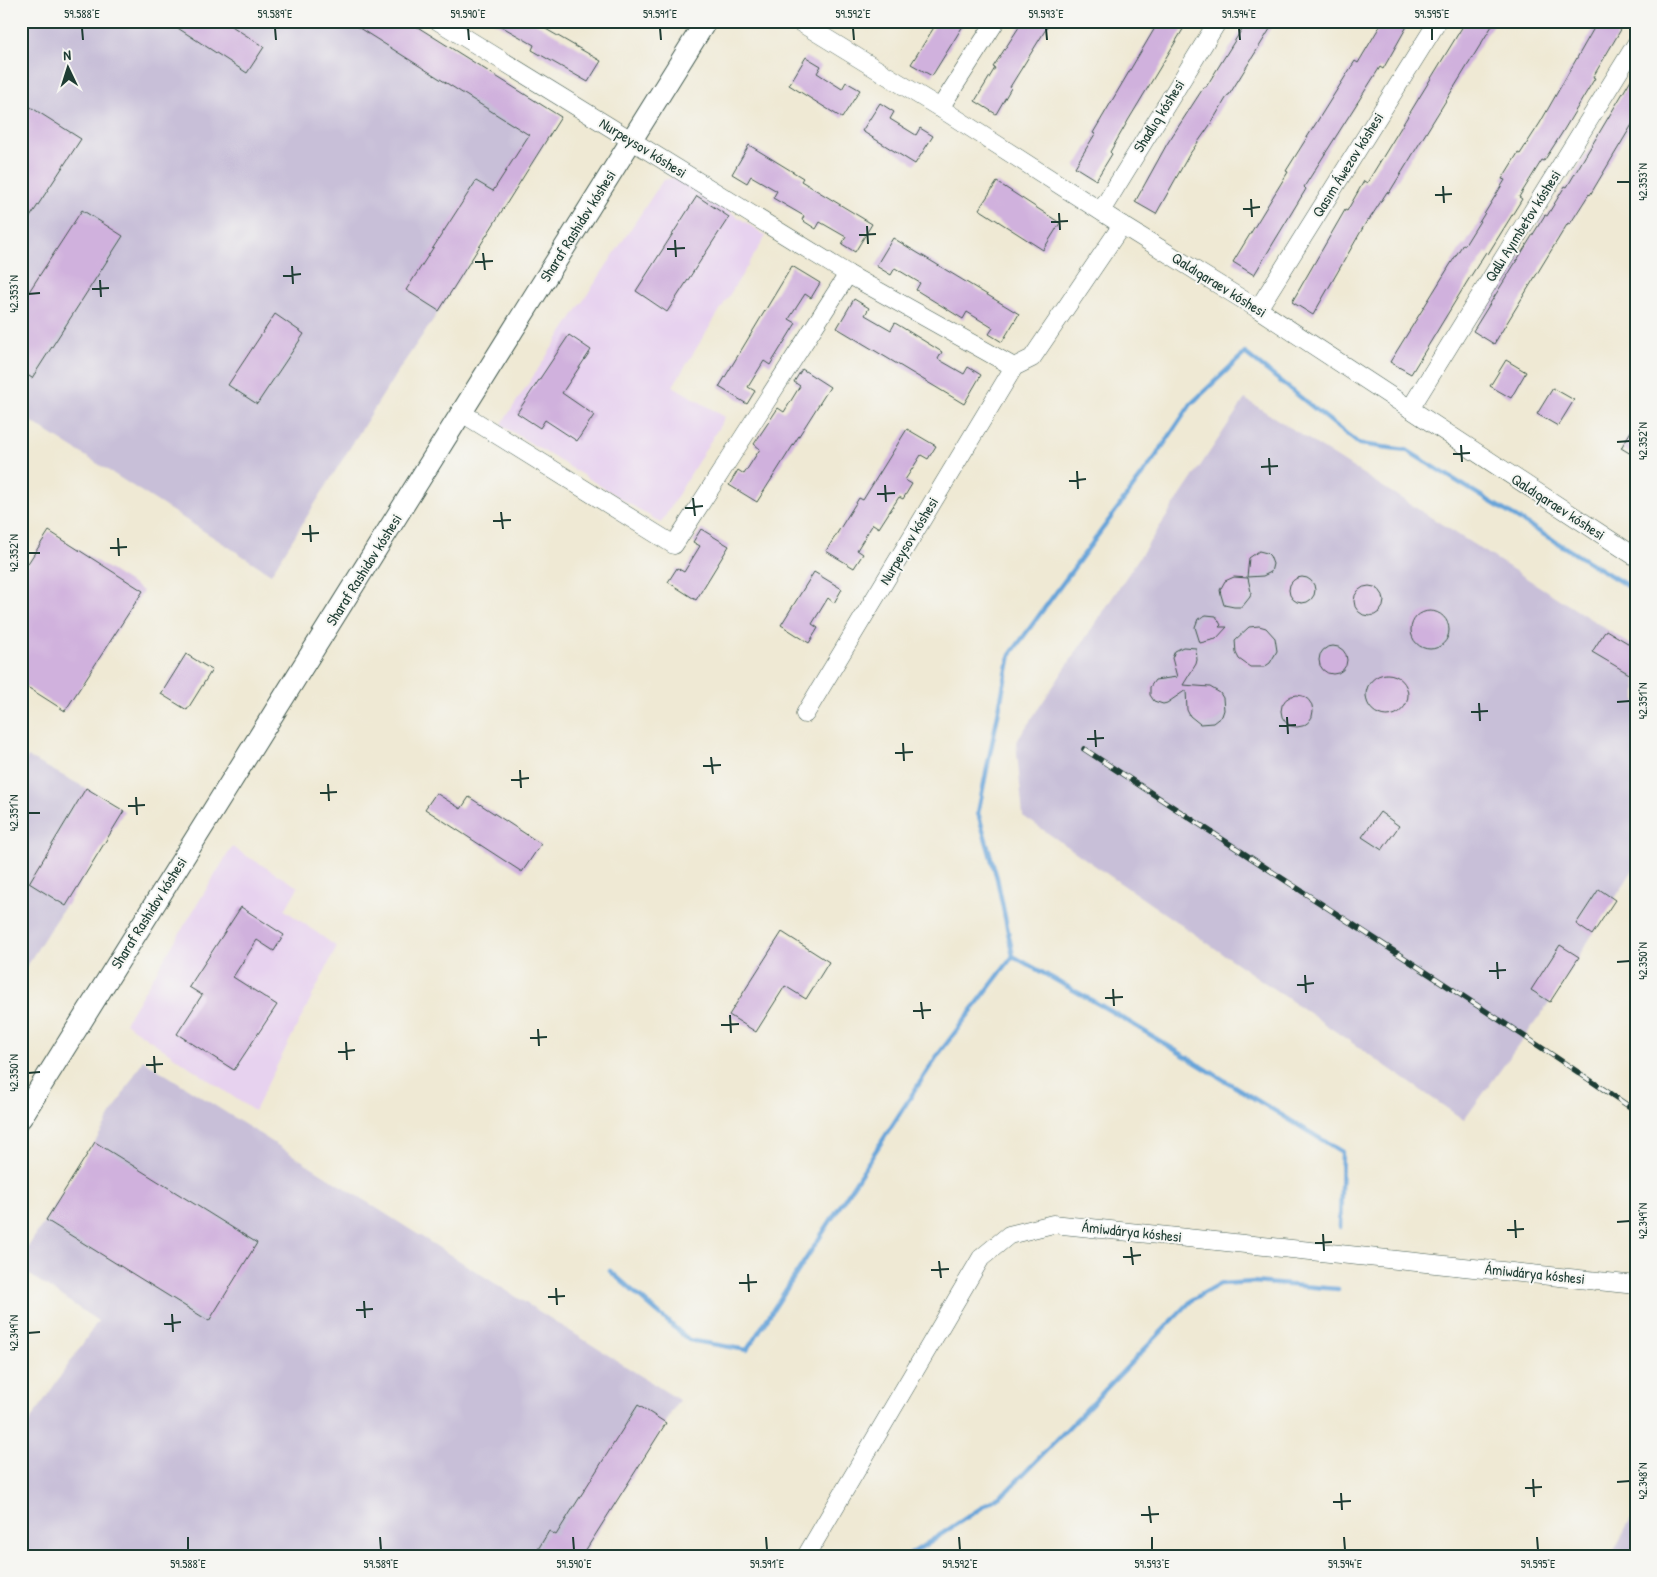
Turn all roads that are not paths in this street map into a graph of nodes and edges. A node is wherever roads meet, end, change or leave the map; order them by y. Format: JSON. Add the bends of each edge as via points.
{"nodes":[{"id":1,"x":438,"y":21,"type":"edge"},
{"id":2,"x":706,"y":21,"type":"edge"},
{"id":3,"x":798,"y":21,"type":"edge"},
{"id":4,"x":996,"y":21,"type":"edge"},
{"id":5,"x":1218,"y":21,"type":"edge"},
{"id":6,"x":1438,"y":21,"type":"edge"},
{"id":7,"x":1636,"y":44,"type":"edge"},
{"id":8,"x":940,"y":108,"type":"junction"},
{"id":9,"x":632,"y":141,"type":"junction"},
{"id":10,"x":1101,"y":211,"type":"junction"},
{"id":11,"x":1122,"y":225,"type":"junction"},
{"id":12,"x":848,"y":274,"type":"junction"},
{"id":13,"x":1258,"y":309,"type":"junction"},
{"id":14,"x":1014,"y":367,"type":"junction"},
{"id":15,"x":1410,"y":409,"type":"junction"},
{"id":16,"x":462,"y":414,"type":"junction"},
{"id":17,"x":1636,"y":558,"type":"edge"},
{"id":18,"x":805,"y":714,"type":"dead end"},
{"id":19,"x":21,"y":1118,"type":"edge"},
{"id":20,"x":1636,"y":1285,"type":"edge"},
{"id":21,"x":806,"y":1556,"type":"edge"}],
"edges":[{"from":1,"to":9,"type":"street","name":"Nurpeysov kóshesi"},
{"from":2,"to":9,"type":"street","name":"Sharaf Rashidov kóshesi"},
{"from":3,"to":8,"type":"street","name":"Qaldıqaraev kóshesi"},
{"from":4,"to":8,"type":"street"},
{"from":5,"to":10,"type":"street","name":"Shadlıq kóshesi"},
{"from":6,"to":13,"type":"street","name":"Qasım Áwezov kóshesi"},
{"from":7,"to":15,"type":"street","name":"Qallı Ayımbetov kóshesi"},
{"from":8,"to":10,"type":"street","name":"Qaldıqaraev kóshesi"},
{"from":9,"to":12,"type":"street","name":"Nurpeysov kóshesi"},
{"from":9,"to":16,"type":"street","name":"Sharaf Rashidov kóshesi"},
{"from":10,"to":11,"type":"street","name":"Qaldıqaraev kóshesi"},
{"from":11,"to":13,"type":"street","name":"Qaldıqaraev kóshesi"},
{"from":11,"to":14,"type":"street","name":"Nurpeysov kóshesi","via":[[1032,358]]},
{"from":12,"to":14,"type":"street","name":"Nurpeysov kóshesi"},
{"from":12,"to":16,"type":"street","via":[[674,546]]},
{"from":13,"to":15,"type":"street","name":"Qaldıqaraev kóshesi"},
{"from":14,"to":18,"type":"street","name":"Nurpeysov kóshesi"},
{"from":15,"to":17,"type":"street","name":"Qaldıqaraev kóshesi"},
{"from":16,"to":19,"type":"street","name":"Sharaf Rashidov kóshesi"},
{"from":20,"to":21,"type":"street","name":"Ámiwdárya kóshesi","via":[[1053,1224],[1009,1235],[981,1258]]}]}
